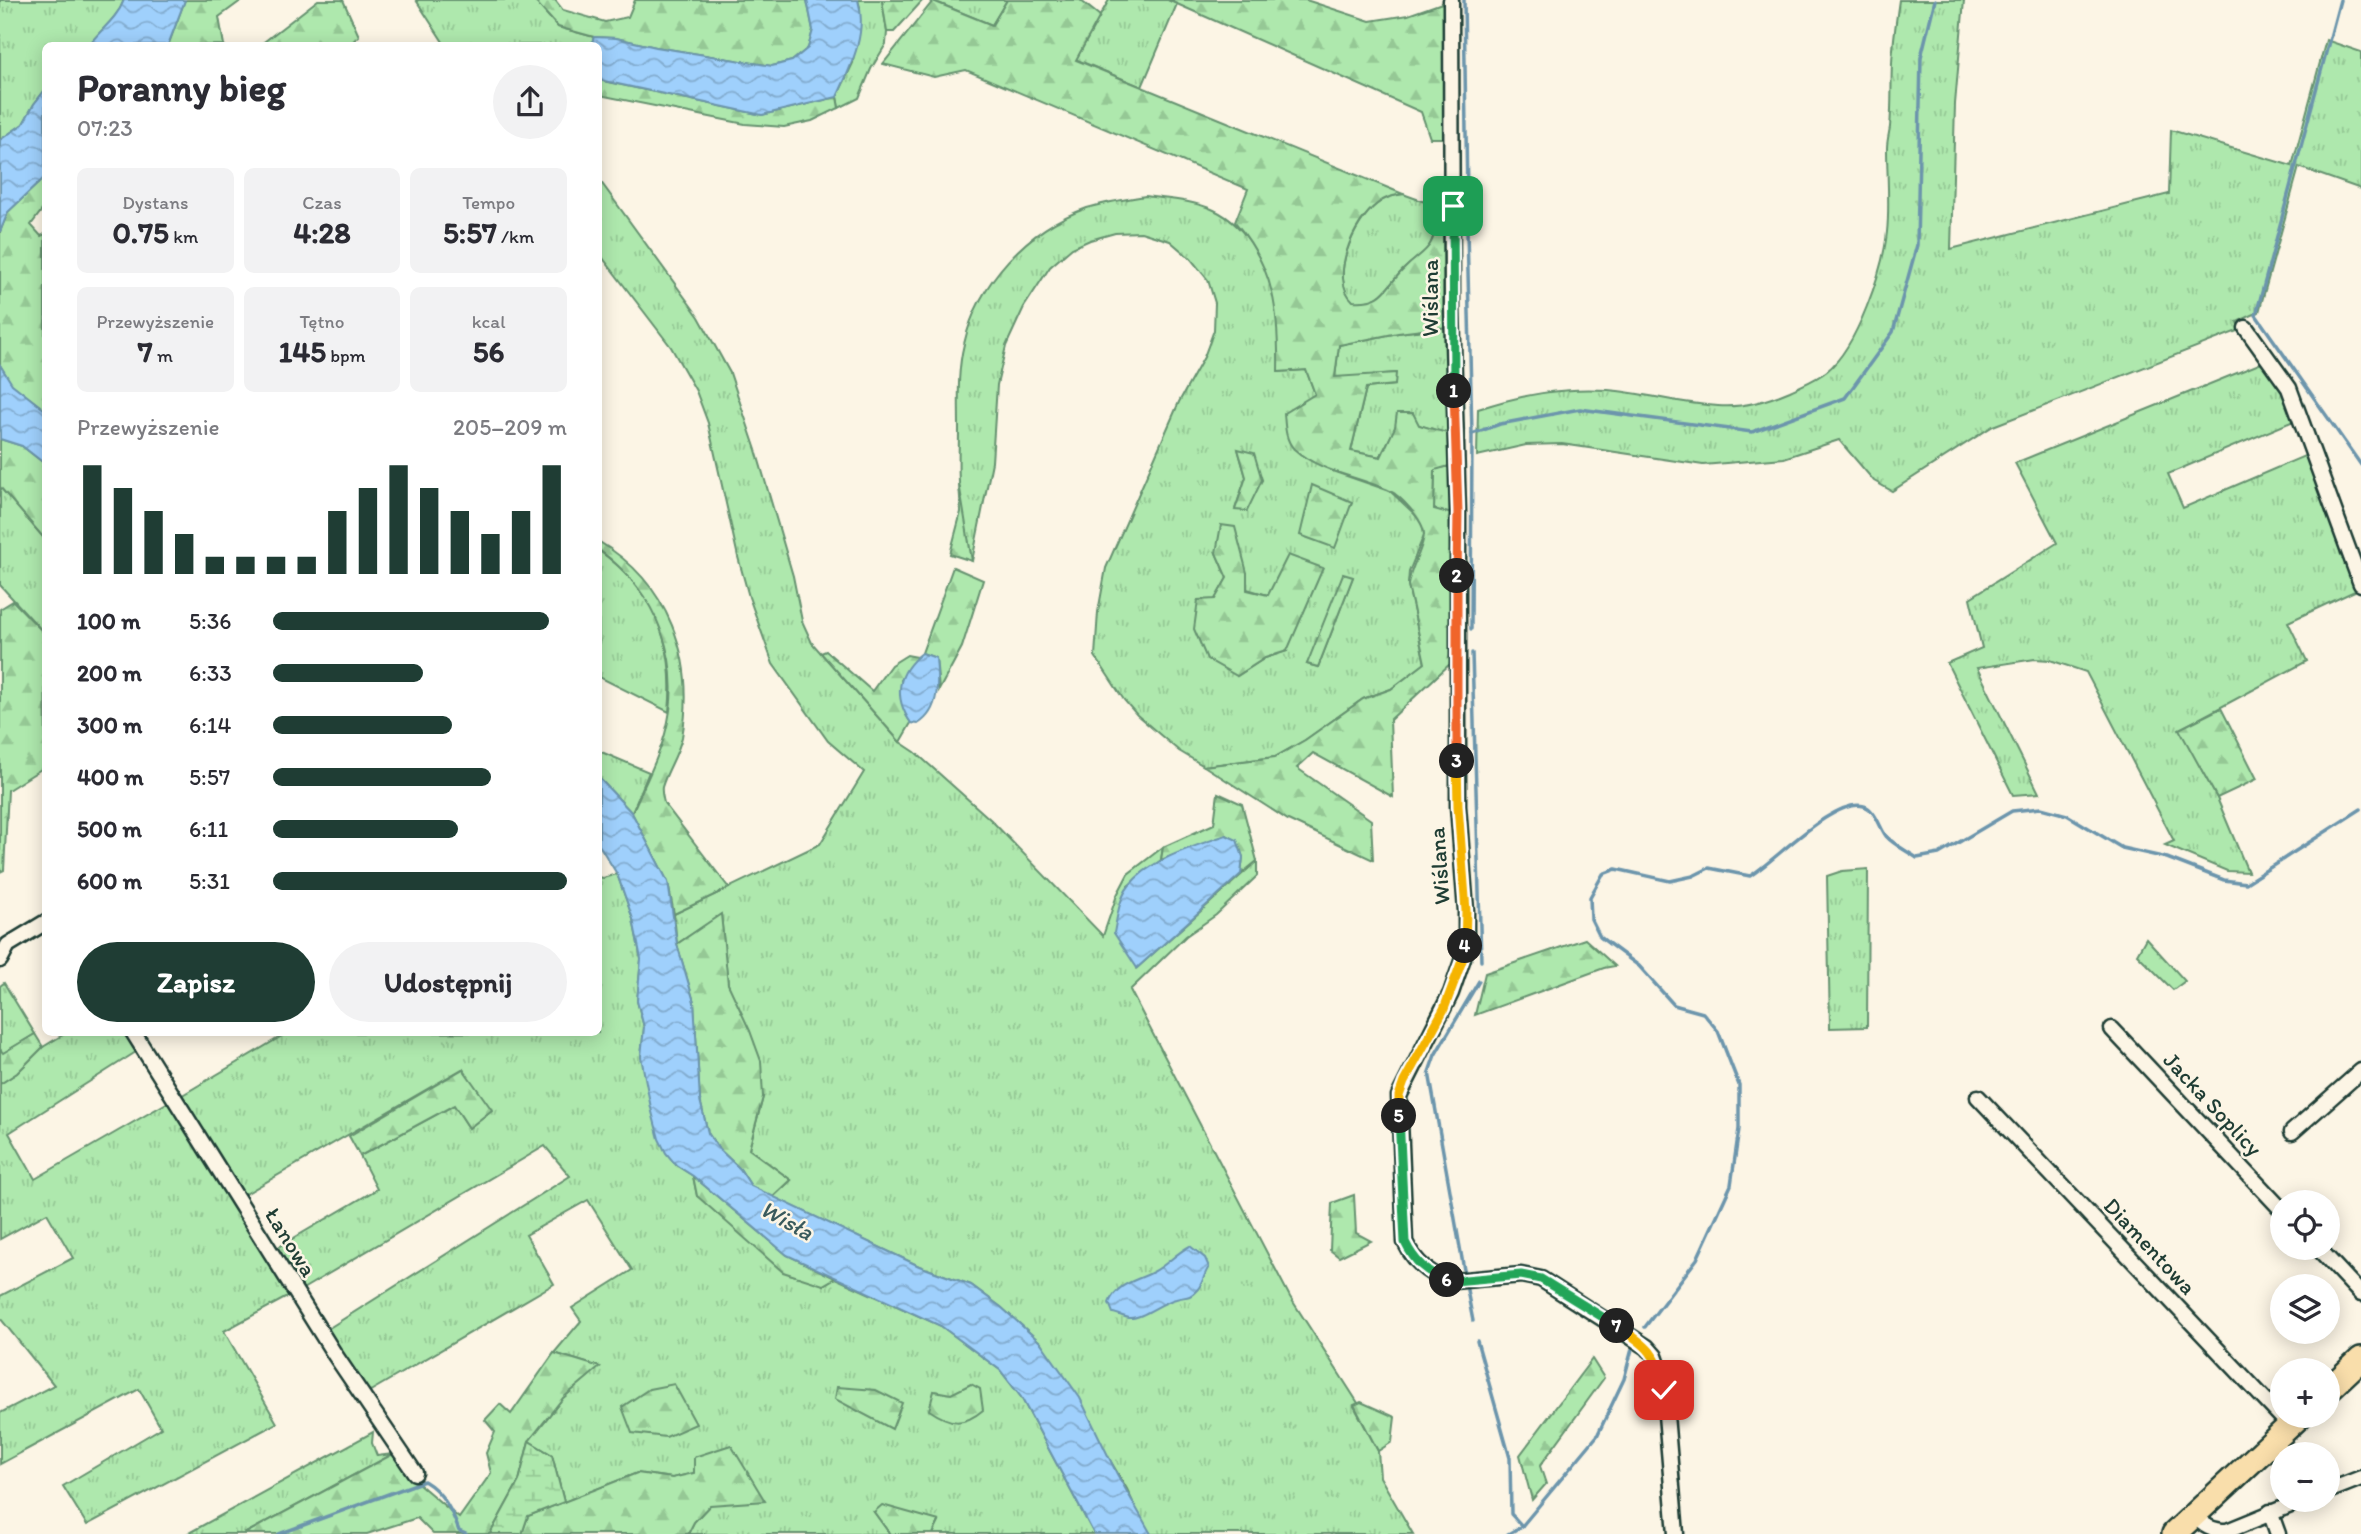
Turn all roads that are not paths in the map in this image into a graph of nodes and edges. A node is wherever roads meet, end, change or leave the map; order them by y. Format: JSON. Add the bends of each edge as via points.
{"nodes":[{"id":1,"x":1451,"y":0,"type":"edge"},
{"id":2,"x":2246,"y":328,"type":"dead end"},
{"id":3,"x":2361,"y":584,"type":"edge"},
{"id":4,"x":42,"y":924,"type":"edge"},
{"id":5,"x":0,"y":960,"type":"edge"},
{"id":6,"x":2112,"y":1029,"type":"dead end"},
{"id":7,"x":136,"y":1036,"type":"edge"},
{"id":8,"x":2361,"y":1071,"type":"edge"},
{"id":9,"x":1978,"y":1097,"type":"dead end"},
{"id":10,"x":2292,"y":1132,"type":"dead end"},
{"id":11,"x":2270,"y":1197,"type":"edge"},
{"id":12,"x":2329,"y":1260,"type":"edge"},
{"id":13,"x":2361,"y":1294,"type":"edge"},
{"id":14,"x":2361,"y":1359,"type":"edge"},
{"id":15,"x":2340,"y":1379,"type":"edge"},
{"id":16,"x":2270,"y":1395,"type":"edge"},
{"id":17,"x":2287,"y":1428,"type":"edge"},
{"id":18,"x":415,"y":1473,"type":"dead end"},
{"id":19,"x":2361,"y":1478,"type":"edge"},
{"id":20,"x":2340,"y":1486,"type":"edge"},
{"id":21,"x":2270,"y":1512,"type":"joint"},
{"id":22,"x":2194,"y":1515,"type":"junction"},
{"id":23,"x":1676,"y":1534,"type":"edge"},
{"id":24,"x":2174,"y":1534,"type":"edge"},
{"id":25,"x":2278,"y":1534,"type":"edge"}],
"edges":[{"from":1,"to":23,"type":"street","name":"Wiślana","via":[[1458,806],[1466,943],[1444,1009],[1399,1096],[1405,1242],[1417,1262],[1445,1280],[1521,1275],[1541,1279],[1647,1347],[1663,1378]]},
{"from":2,"to":3,"type":"street","via":[[2290,388]]},
{"from":4,"to":5,"type":"street","via":[[8,945]]},
{"from":6,"to":11,"type":"street","name":"Jacka Soplicy"},
{"from":7,"to":18,"type":"street","name":"Łanowa","via":[[335,1355]]},
{"from":8,"to":10,"type":"street"},
{"from":9,"to":16,"type":"street","name":"Diamentowa"},
{"from":12,"to":13,"type":"street"},
{"from":14,"to":15,"type":"main road"},
{"from":17,"to":22,"type":"main road"},
{"from":19,"to":20,"type":"street"},
{"from":21,"to":22,"type":"street","via":[[2227,1531],[2216,1531]]},
{"from":21,"to":25,"type":"street"},
{"from":22,"to":24,"type":"main road"}]}
